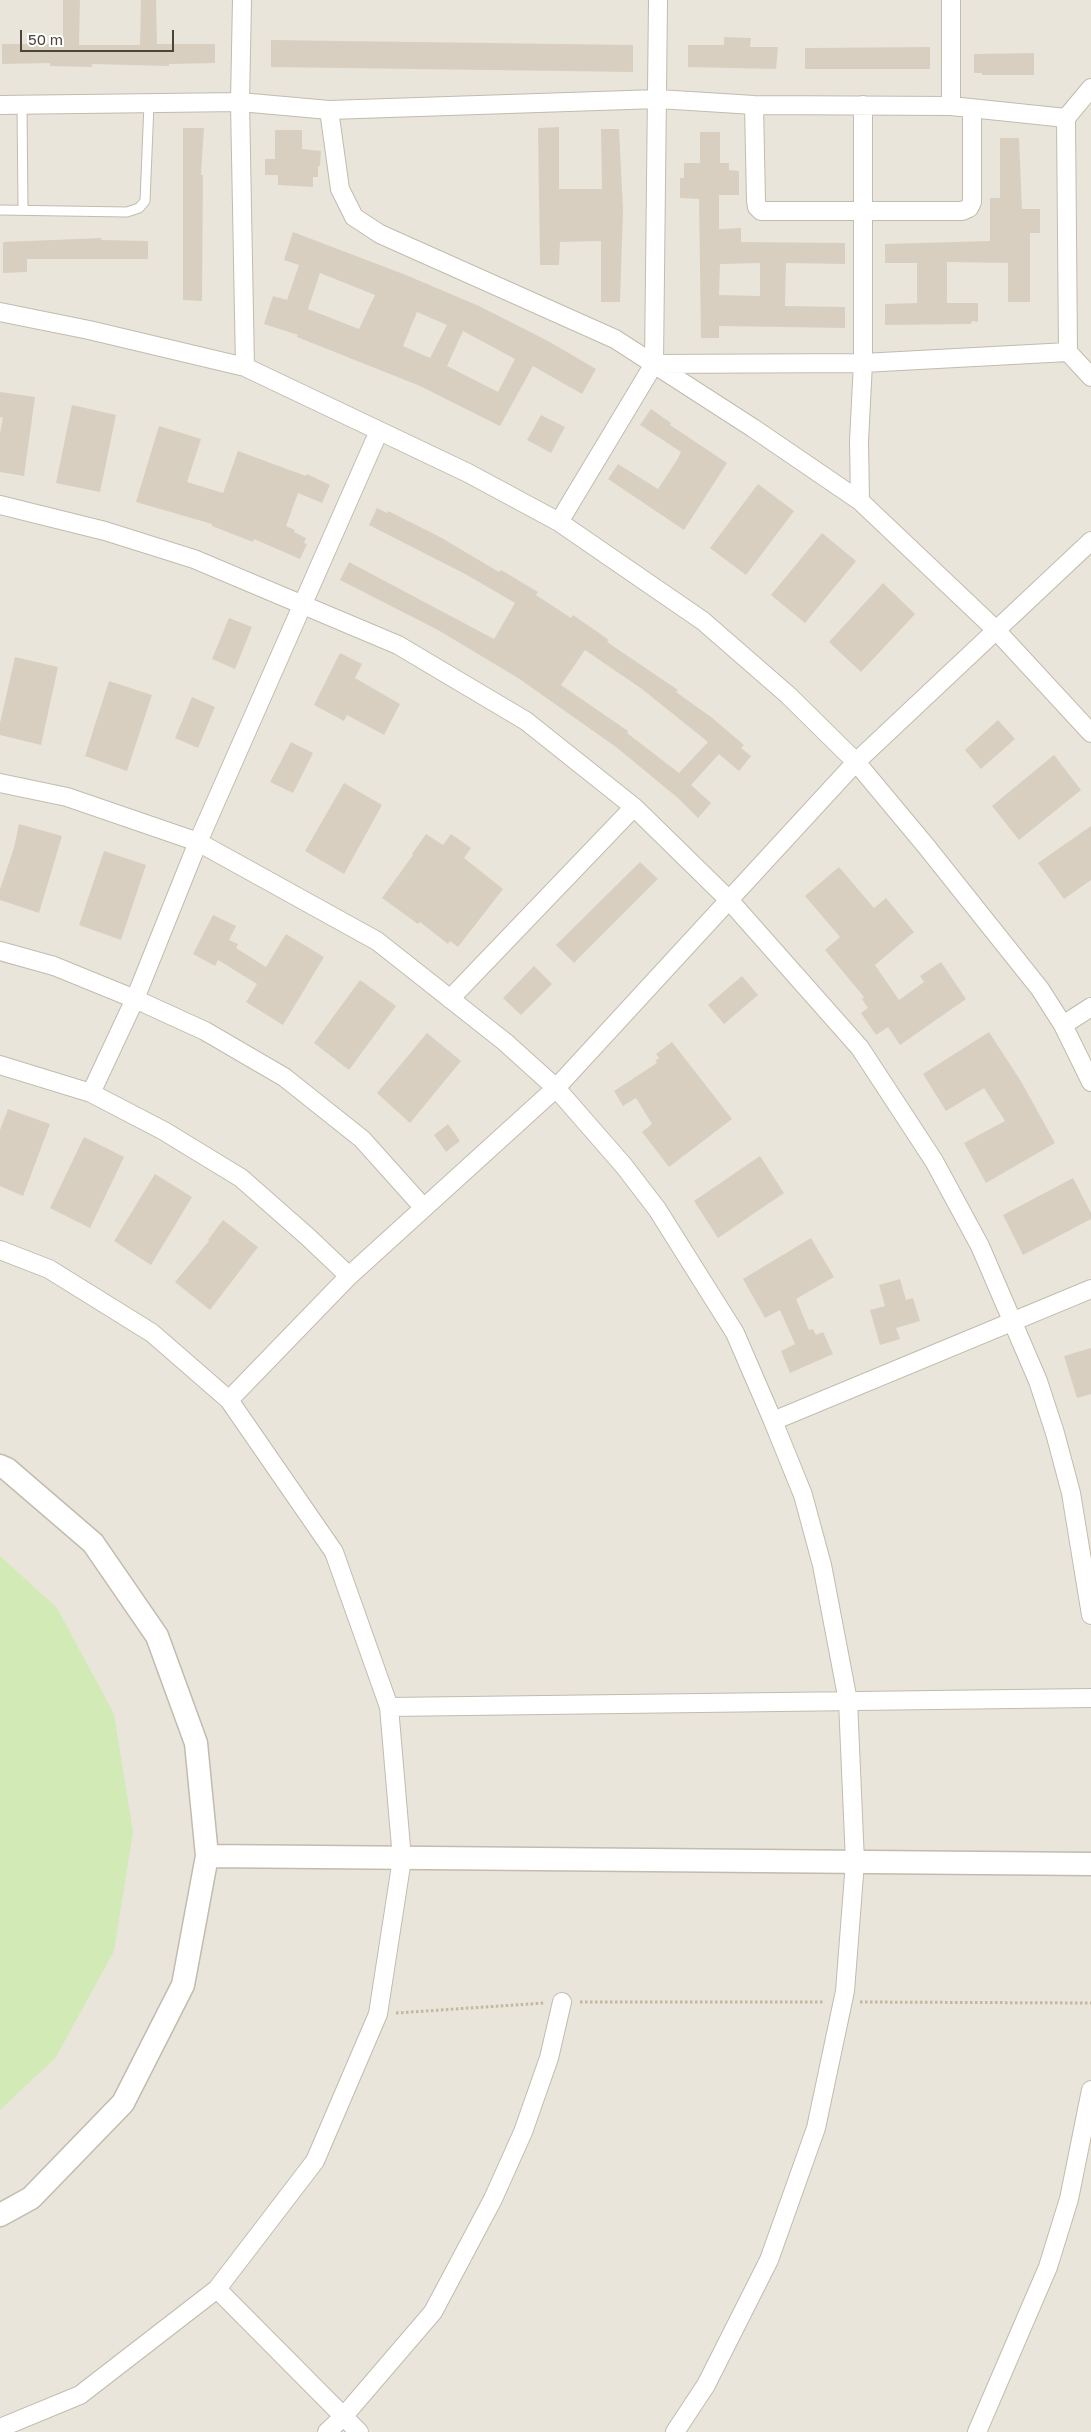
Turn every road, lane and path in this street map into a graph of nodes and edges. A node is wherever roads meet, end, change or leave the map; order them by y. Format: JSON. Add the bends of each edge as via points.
{"nodes":[{"id":1,"x":242,"y":0,"type":"edge"},
{"id":2,"x":658,"y":0,"type":"edge"},
{"id":3,"x":951,"y":0,"type":"edge"},
{"id":4,"x":1091,"y":88,"type":"edge"},
{"id":5,"x":658,"y":99,"type":"junction"},
{"id":6,"x":240,"y":102,"type":"junction"},
{"id":7,"x":149,"y":104,"type":"junction"},
{"id":8,"x":0,"y":105,"type":"edge"},
{"id":9,"x":22,"y":105,"type":"junction"},
{"id":10,"x":754,"y":105,"type":"junction"},
{"id":11,"x":863,"y":105,"type":"junction"},
{"id":12,"x":951,"y":106,"type":"junction"},
{"id":13,"x":329,"y":110,"type":"junction"},
{"id":14,"x":972,"y":110,"type":"junction"},
{"id":15,"x":1066,"y":118,"type":"junction"},
{"id":16,"x":23,"y":209,"type":"junction"},
{"id":17,"x":0,"y":210,"type":"edge"},
{"id":18,"x":862,"y":211,"type":"junction"},
{"id":19,"x":0,"y":312,"type":"edge"},
{"id":20,"x":1068,"y":352,"type":"junction"},
{"id":21,"x":864,"y":363,"type":"junction"},
{"id":22,"x":654,"y":364,"type":"junction"},
{"id":23,"x":245,"y":367,"type":"junction"},
{"id":24,"x":1091,"y":377,"type":"edge"},
{"id":25,"x":379,"y":431,"type":"junction"},
{"id":26,"x":860,"y":501,"type":"junction"},
{"id":27,"x":0,"y":505,"type":"edge"},
{"id":28,"x":559,"y":522,"type":"junction"},
{"id":29,"x":1091,"y":541,"type":"edge"},
{"id":30,"x":302,"y":605,"type":"junction"},
{"id":31,"x":995,"y":629,"type":"junction"},
{"id":32,"x":1091,"y":733,"type":"edge"},
{"id":33,"x":856,"y":762,"type":"junction"},
{"id":34,"x":0,"y":783,"type":"edge"},
{"id":35,"x":634,"y":807,"type":"junction"},
{"id":36,"x":198,"y":842,"type":"junction"},
{"id":37,"x":729,"y":900,"type":"junction"},
{"id":38,"x":0,"y":952,"type":"edge"},
{"id":39,"x":134,"y":998,"type":"junction"},
{"id":40,"x":450,"y":999,"type":"junction"},
{"id":41,"x":1091,"y":1007,"type":"edge"},
{"id":42,"x":1063,"y":1025,"type":"junction"},
{"id":43,"x":0,"y":1065,"type":"edge"},
{"id":44,"x":1091,"y":1082,"type":"edge"},
{"id":45,"x":556,"y":1088,"type":"junction"},
{"id":46,"x":91,"y":1093,"type":"junction"},
{"id":47,"x":423,"y":1207,"type":"junction"},
{"id":48,"x":0,"y":1250,"type":"edge"},
{"id":49,"x":349,"y":1276,"type":"junction"},
{"id":50,"x":1091,"y":1289,"type":"edge"},
{"id":51,"x":1011,"y":1322,"type":"junction"},
{"id":52,"x":229,"y":1400,"type":"junction"},
{"id":53,"x":774,"y":1421,"type":"junction"},
{"id":54,"x":0,"y":1466,"type":"edge"},
{"id":55,"x":1091,"y":1615,"type":"edge"},
{"id":56,"x":1091,"y":1698,"type":"edge"},
{"id":57,"x":848,"y":1701,"type":"junction"},
{"id":58,"x":389,"y":1707,"type":"junction"},
{"id":59,"x":207,"y":1856,"type":"junction"},
{"id":60,"x":402,"y":1859,"type":"junction"},
{"id":61,"x":855,"y":1862,"type":"junction"},
{"id":62,"x":1091,"y":1864,"type":"edge"},
{"id":63,"x":562,"y":2002,"type":"junction"},
{"id":64,"x":843,"y":2002,"type":"junction"},
{"id":65,"x":1091,"y":2003,"type":"edge"},
{"id":66,"x":378,"y":2014,"type":"junction"},
{"id":67,"x":1091,"y":2090,"type":"edge"},
{"id":68,"x":0,"y":2215,"type":"edge"},
{"id":69,"x":217,"y":2289,"type":"junction"},
{"id":70,"x":344,"y":2417,"type":"junction"},
{"id":71,"x":0,"y":2428,"type":"edge"},
{"id":72,"x":326,"y":2432,"type":"edge"},
{"id":73,"x":359,"y":2432,"type":"edge"},
{"id":74,"x":674,"y":2432,"type":"edge"},
{"id":75,"x":977,"y":2432,"type":"edge"}],
"edges":[{"from":1,"to":6,"type":"street"},
{"from":2,"to":5,"type":"street"},
{"from":3,"to":12,"type":"street"},
{"from":4,"to":15,"type":"street"},
{"from":5,"to":10,"type":"street"},
{"from":5,"to":13,"type":"street"},
{"from":5,"to":22,"type":"street"},
{"from":6,"to":7,"type":"street"},
{"from":6,"to":13,"type":"street"},
{"from":6,"to":23,"type":"street"},
{"from":7,"to":9,"type":"street"},
{"from":7,"to":16,"type":"lane","via":[[145,201],[139,208],[127,212]]},
{"from":8,"to":9,"type":"street"},
{"from":9,"to":16,"type":"lane"},
{"from":10,"to":11,"type":"street"},
{"from":10,"to":18,"type":"street","via":[[757,207],[761,211]]},
{"from":11,"to":12,"type":"street"},
{"from":11,"to":18,"type":"street"},
{"from":12,"to":14,"type":"street"},
{"from":13,"to":22,"type":"street","via":[[340,188],[354,217],[380,234],[615,340]]},
{"from":14,"to":15,"type":"street"},
{"from":14,"to":18,"type":"street","via":[[972,202],[969,208],[962,212]]},
{"from":15,"to":20,"type":"street"},
{"from":16,"to":17,"type":"lane"},
{"from":18,"to":21,"type":"street"},
{"from":19,"to":23,"type":"street"},
{"from":20,"to":21,"type":"street"},
{"from":20,"to":24,"type":"street"},
{"from":21,"to":22,"type":"street"},
{"from":21,"to":26,"type":"street","via":[[859,441]]},
{"from":22,"to":26,"type":"street"},
{"from":22,"to":28,"type":"street"},
{"from":23,"to":25,"type":"street"},
{"from":25,"to":28,"type":"street","via":[[468,473]]},
{"from":25,"to":30,"type":"street"},
{"from":26,"to":31,"type":"street"},
{"from":27,"to":30,"type":"street","via":[[105,531],[194,559]]},
{"from":28,"to":33,"type":"street","via":[[703,621],[788,695]]},
{"from":29,"to":31,"type":"street"},
{"from":30,"to":35,"type":"street","via":[[398,646],[526,721]]},
{"from":30,"to":36,"type":"street"},
{"from":31,"to":32,"type":"street"},
{"from":31,"to":33,"type":"street"},
{"from":33,"to":37,"type":"street"},
{"from":33,"to":42,"type":"street","via":[[1040,990]]},
{"from":34,"to":36,"type":"street","via":[[67,797]]},
{"from":35,"to":37,"type":"street"},
{"from":35,"to":40,"type":"street"},
{"from":36,"to":39,"type":"street"},
{"from":36,"to":40,"type":"street","via":[[377,941]]},
{"from":37,"to":45,"type":"street"},
{"from":37,"to":51,"type":"street","via":[[860,1048],[883,1081],[934,1161],[980,1246]]},
{"from":38,"to":39,"type":"street","via":[[54,966]]},
{"from":39,"to":46,"type":"street"},
{"from":39,"to":47,"type":"street","via":[[205,1031],[284,1077],[362,1139]]},
{"from":40,"to":45,"type":"street"},
{"from":41,"to":42,"type":"street"},
{"from":42,"to":44,"type":"street"},
{"from":43,"to":46,"type":"street"},
{"from":45,"to":47,"type":"street"},
{"from":45,"to":53,"type":"street","via":[[658,1209],[735,1333]]},
{"from":46,"to":49,"type":"street","via":[[164,1131],[241,1178]]},
{"from":47,"to":49,"type":"street"},
{"from":48,"to":52,"type":"street","via":[[49,1269],[152,1333]]},
{"from":49,"to":52,"type":"street"},
{"from":50,"to":51,"type":"street"},
{"from":51,"to":53,"type":"street"},
{"from":51,"to":55,"type":"street","via":[[1038,1382],[1055,1433],[1071,1493]]},
{"from":52,"to":58,"type":"street","via":[[334,1552]]},
{"from":53,"to":57,"type":"street","via":[[806,1504],[822,1565]]},
{"from":54,"to":59,"type":"street","via":[[93,1543],[158,1636],[196,1743]]},
{"from":56,"to":57,"type":"street"},
{"from":57,"to":58,"type":"street"},
{"from":57,"to":61,"type":"street"},
{"from":58,"to":60,"type":"street"},
{"from":59,"to":60,"type":"street"},
{"from":59,"to":68,"type":"street","via":[[184,1985],[123,2103],[31,2198]]},
{"from":60,"to":61,"type":"street"},
{"from":60,"to":66,"type":"street"},
{"from":61,"to":62,"type":"street"},
{"from":61,"to":64,"type":"street"},
{"from":63,"to":64,"type":"path"},
{"from":63,"to":66,"type":"path"},
{"from":63,"to":70,"type":"street","via":[[549,2058],[524,2132],[494,2199],[433,2312]]},
{"from":64,"to":65,"type":"path"},
{"from":64,"to":74,"type":"street","via":[[816,2128],[769,2260],[706,2385]]},
{"from":66,"to":69,"type":"street","via":[[315,2161]]},
{"from":67,"to":75,"type":"street","via":[[1069,2199],[1048,2267]]},
{"from":69,"to":70,"type":"street"},
{"from":69,"to":71,"type":"street","via":[[80,2395]]},
{"from":70,"to":72,"type":"street"},
{"from":70,"to":73,"type":"street"}]}
